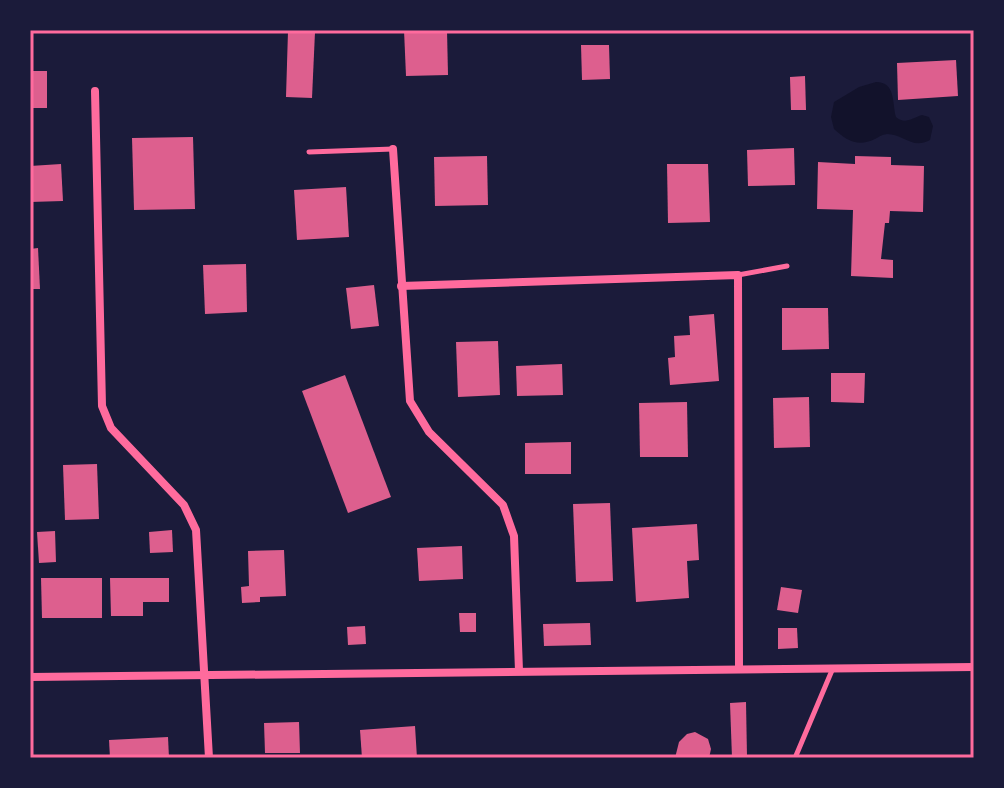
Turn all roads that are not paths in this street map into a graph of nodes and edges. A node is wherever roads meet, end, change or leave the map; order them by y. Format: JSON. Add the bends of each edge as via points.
{"nodes":[{"id":1,"x":95,"y":91,"type":"dead end"},
{"id":2,"x":393,"y":149,"type":"joint"},
{"id":3,"x":309,"y":152,"type":"dead end"},
{"id":4,"x":787,"y":266,"type":"dead end"},
{"id":5,"x":738,"y":275,"type":"junction"},
{"id":6,"x":401,"y":286,"type":"junction"},
{"id":7,"x":834,"y":667,"type":"junction"},
{"id":8,"x":974,"y":667,"type":"edge"},
{"id":9,"x":739,"y":668,"type":"junction"},
{"id":10,"x":519,"y":671,"type":"junction"},
{"id":11,"x":204,"y":676,"type":"junction"},
{"id":12,"x":30,"y":677,"type":"edge"},
{"id":13,"x":209,"y":758,"type":"edge"},
{"id":14,"x":795,"y":758,"type":"edge"}],
"edges":[{"from":1,"to":11,"type":"street","via":[[102,406],[111,428],[184,505],[196,530]]},
{"from":2,"to":3,"type":"lane"},
{"from":2,"to":6,"type":"street"},
{"from":4,"to":5,"type":"lane"},
{"from":5,"to":6,"type":"street"},
{"from":5,"to":9,"type":"street"},
{"from":6,"to":10,"type":"street","via":[[410,401],[429,432],[503,505],[514,536]]},
{"from":7,"to":8,"type":"street"},
{"from":7,"to":9,"type":"street"},
{"from":7,"to":14,"type":"lane"},
{"from":9,"to":10,"type":"street"},
{"from":10,"to":11,"type":"street"},
{"from":11,"to":12,"type":"street"},
{"from":11,"to":13,"type":"street"}]}
